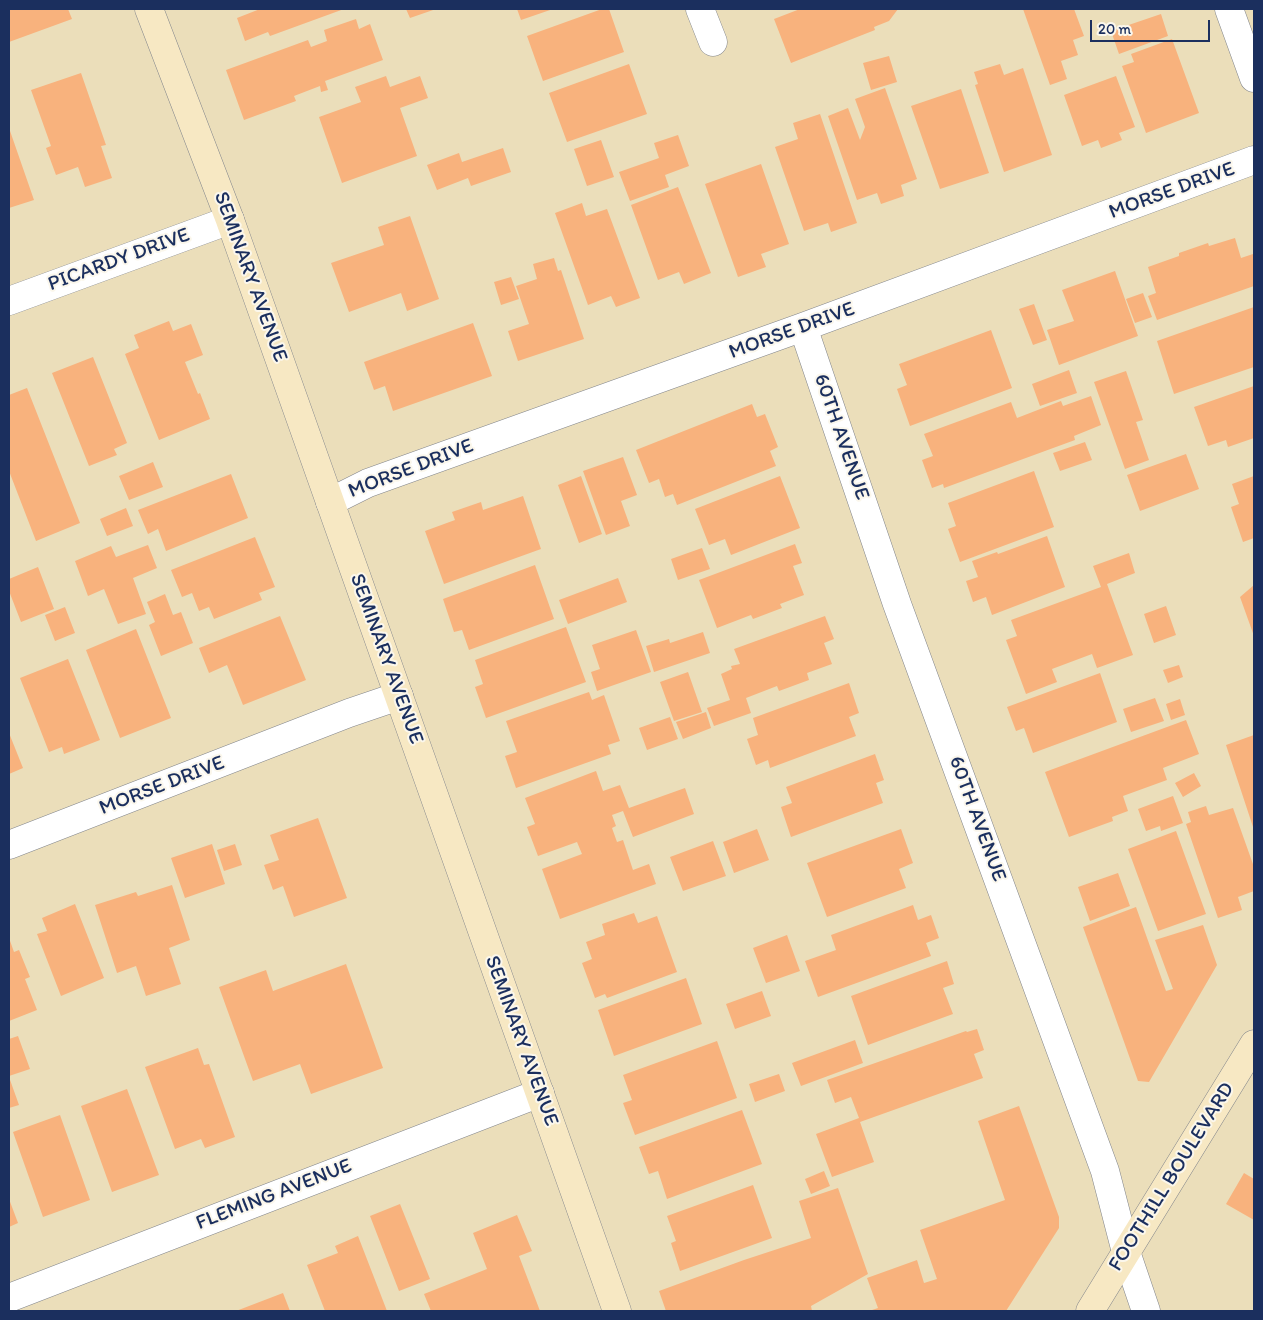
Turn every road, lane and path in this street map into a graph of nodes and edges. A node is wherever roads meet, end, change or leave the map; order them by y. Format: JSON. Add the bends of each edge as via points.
{"nodes":[{"id":1,"x":149,"y":9,"type":"edge"},
{"id":2,"x":700,"y":9,"type":"edge"},
{"id":3,"x":1229,"y":9,"type":"edge"},
{"id":4,"x":713,"y":42,"type":"dead end"},
{"id":5,"x":1254,"y":78,"type":"edge"},
{"id":6,"x":1254,"y":160,"type":"edge"},
{"id":7,"x":230,"y":220,"type":"junction"},
{"id":8,"x":9,"y":301,"type":"edge"},
{"id":9,"x":803,"y":327,"type":"junction"},
{"id":10,"x":330,"y":502,"type":"junction"},
{"id":11,"x":399,"y":696,"type":"junction"},
{"id":12,"x":9,"y":845,"type":"edge"},
{"id":13,"x":1254,"y":1044,"type":"edge"},
{"id":14,"x":540,"y":1093,"type":"junction"},
{"id":15,"x":1126,"y":1252,"type":"junction"},
{"id":16,"x":9,"y":1298,"type":"edge"},
{"id":17,"x":617,"y":1311,"type":"edge"},
{"id":18,"x":1090,"y":1311,"type":"edge"},
{"id":19,"x":1146,"y":1311,"type":"edge"}],
"edges":[{"from":1,"to":7,"type":"street","name":"SEMINARY AVENUE"},
{"from":2,"to":4,"type":"street"},
{"from":3,"to":5,"type":"street"},
{"from":6,"to":9,"type":"street","name":"MORSE DRIVE"},
{"from":7,"to":8,"type":"street","name":"PICARDY DRIVE"},
{"from":7,"to":10,"type":"street","name":"SEMINARY AVENUE"},
{"from":9,"to":10,"type":"street","name":"MORSE DRIVE","via":[[368,483]]},
{"from":9,"to":15,"type":"street","name":"60TH AVENUE","via":[[897,604],[1106,1170]]},
{"from":10,"to":11,"type":"street","name":"SEMINARY AVENUE"},
{"from":11,"to":12,"type":"street","name":"MORSE DRIVE"},
{"from":11,"to":14,"type":"street","name":"SEMINARY AVENUE"},
{"from":13,"to":15,"type":"street","name":"FOOTHILL BOULEVARD"},
{"from":14,"to":16,"type":"street","name":"FLEMING AVENUE"},
{"from":14,"to":17,"type":"street","name":"SEMINARY AVENUE"},
{"from":15,"to":18,"type":"street","name":"FOOTHILL BOULEVARD"},
{"from":15,"to":19,"type":"street","name":"60TH AVENUE"}]}
